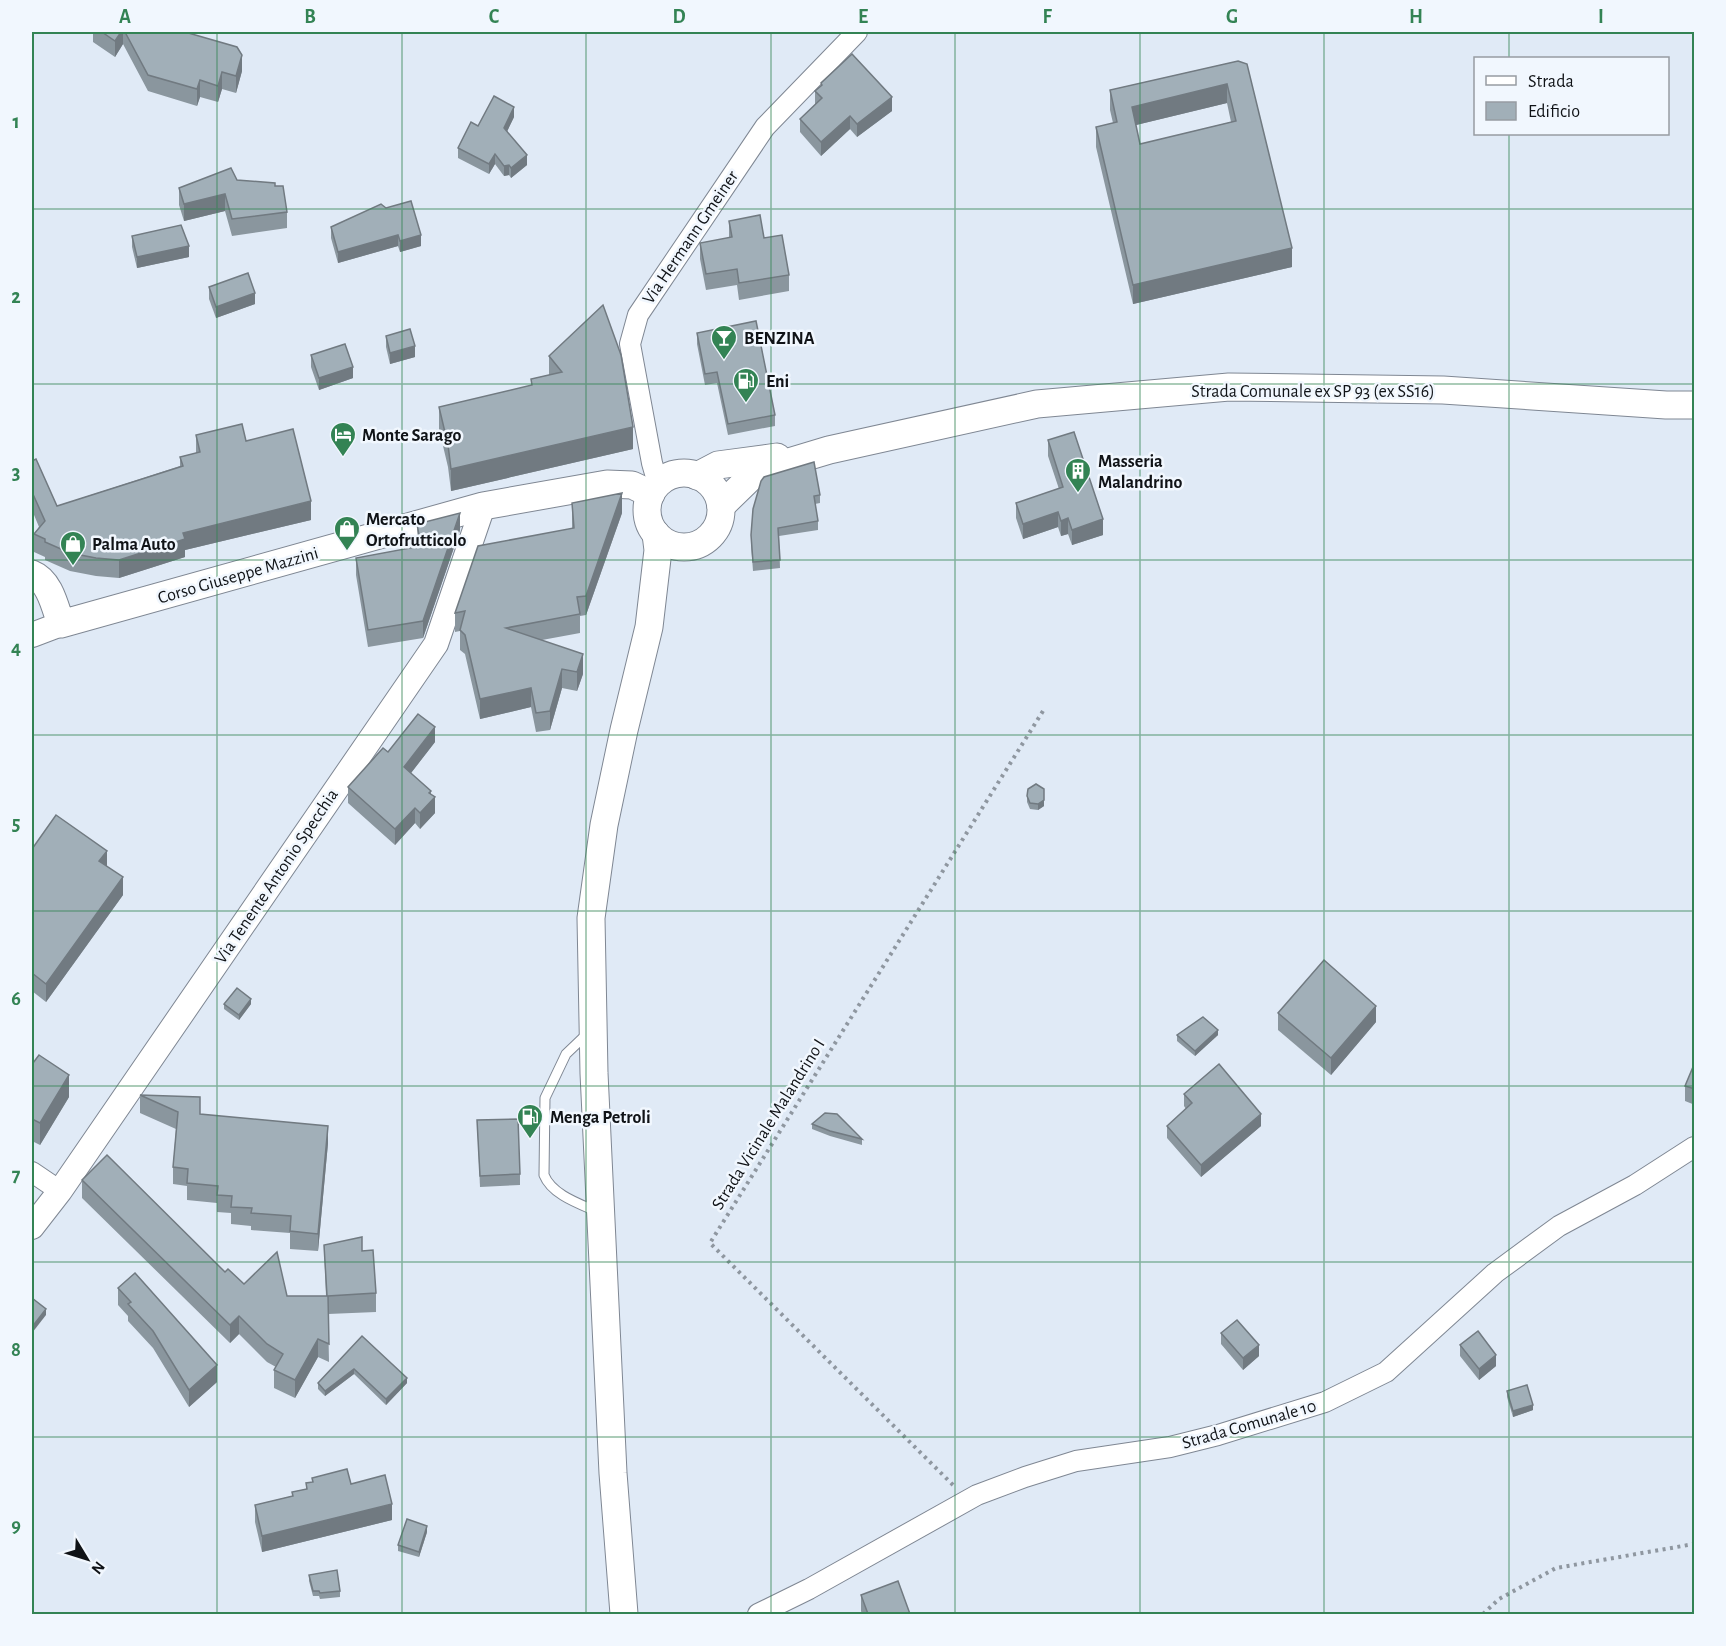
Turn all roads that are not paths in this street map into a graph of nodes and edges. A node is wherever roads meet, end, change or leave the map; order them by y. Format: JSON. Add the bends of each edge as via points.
{"nodes":[{"id":1,"x":857,"y":32,"type":"edge"},
{"id":2,"x":1695,"y":405,"type":"edge"},
{"id":3,"x":829,"y":450,"type":"junction"},
{"id":4,"x":697,"y":476,"type":"junction"},
{"id":5,"x":483,"y":506,"type":"junction"},
{"id":6,"x":653,"y":506,"type":"junction"},
{"id":7,"x":721,"y":506,"type":"junction"},
{"id":8,"x":694,"y":546,"type":"junction"},
{"id":9,"x":32,"y":574,"type":"edge"},
{"id":10,"x":61,"y":624,"type":"junction"},
{"id":11,"x":649,"y":627,"type":"junction"},
{"id":12,"x":32,"y":635,"type":"edge"},
{"id":13,"x":593,"y":1028,"type":"junction"},
{"id":14,"x":1695,"y":1147,"type":"edge"},
{"id":15,"x":32,"y":1172,"type":"edge"},
{"id":16,"x":60,"y":1191,"type":"junction"},
{"id":17,"x":600,"y":1213,"type":"junction"},
{"id":18,"x":32,"y":1227,"type":"edge"},
{"id":19,"x":624,"y":1614,"type":"edge"},
{"id":20,"x":758,"y":1614,"type":"edge"}],
"edges":[{"from":1,"to":6,"type":"street","name":"Via Hermann Gmeiner","via":[[765,127],[638,315],[630,344]]},
{"from":2,"to":3,"type":"main road","name":"Strada Comunale ex SP 93 (ex SS16)","via":[[1443,390],[1229,387],[1037,404]]},
{"from":3,"to":4,"type":"main road","name":"Strada Comunale ex SP 93 (ex SS16)","via":[[718,465]]},
{"from":3,"to":7,"type":"main road","name":"Strada Comunale ex SP 93 (ex SS16)","via":[[756,472]]},
{"from":4,"to":6,"type":"main road","via":[[673,475]]},
{"from":4,"to":7,"type":"main road","via":[[711,485]]},
{"from":5,"to":6,"type":"main road","name":"Corso Giuseppe Mazzini","via":[[586,487],[633,504]]},
{"from":5,"to":10,"type":"main road","name":"Corso Giuseppe Mazzini"},
{"from":5,"to":16,"type":"street","name":"Via Tenente Antonio Specchia","via":[[436,644]]},
{"from":6,"to":8,"type":"main road","via":[[662,540],[677,547]]},
{"from":6,"to":11,"type":"main road","via":[[658,550]]},
{"from":7,"to":8,"type":"main road","via":[[715,532]]},
{"from":8,"to":11,"type":"main road","via":[[671,578]]},
{"from":9,"to":10,"type":"main road","via":[[47,588]]},
{"from":10,"to":12,"type":"street","name":"Corso Giuseppe Mazzini"},
{"from":11,"to":13,"type":"main road","via":[[602,837],[591,918]]},
{"from":13,"to":17,"type":"main road"},
{"from":13,"to":17,"type":"lane","via":[[566,1054],[545,1098],[544,1175],[547,1182],[571,1200]]},
{"from":14,"to":20,"type":"street","name":"Strada Comunale 10","via":[[1559,1226],[1495,1273],[1386,1372],[1325,1402],[1218,1435],[1170,1447],[1076,1461],[1024,1477],[968,1500]]},
{"from":15,"to":16,"type":"street"},
{"from":16,"to":18,"type":"street","name":"Via Tenente Antonio Specchia"},
{"from":17,"to":19,"type":"main road"}]}
